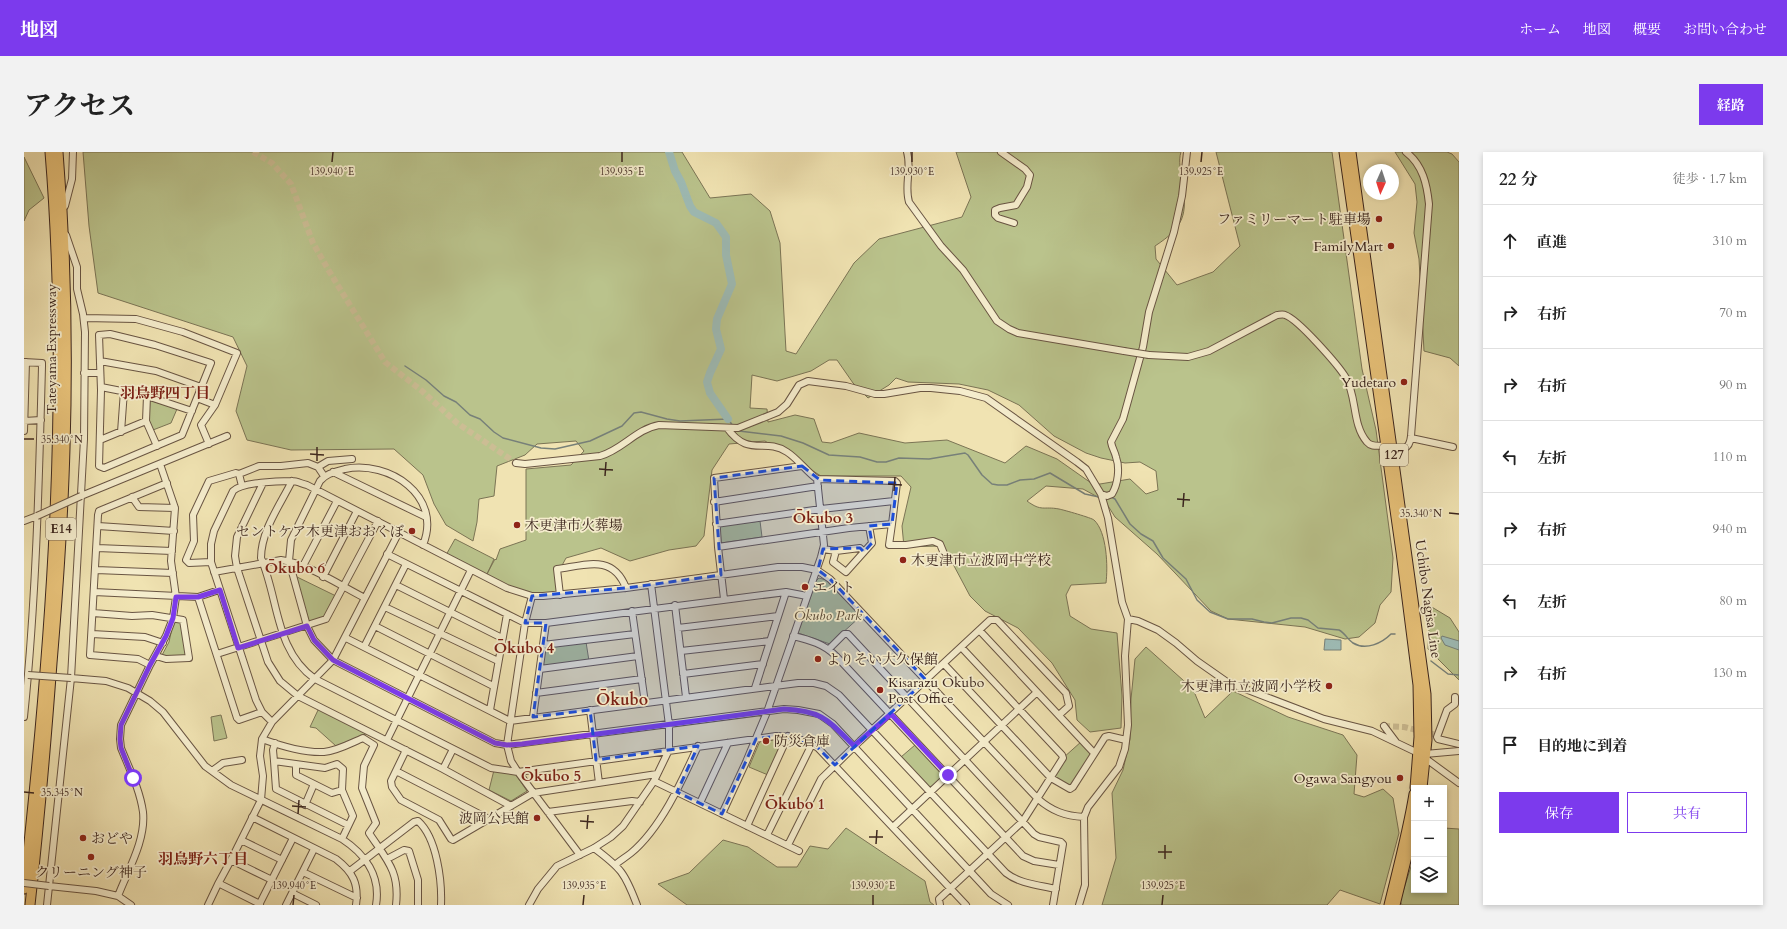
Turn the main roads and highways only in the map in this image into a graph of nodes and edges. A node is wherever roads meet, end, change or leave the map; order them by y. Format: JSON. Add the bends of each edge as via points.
{"nodes":[{"id":1,"x":50,"y":152,"type":"edge"},
{"id":2,"x":58,"y":152,"type":"edge"},
{"id":3,"x":1344,"y":152,"type":"edge"},
{"id":4,"x":1351,"y":152,"type":"edge"},
{"id":5,"x":1390,"y":447,"type":"junction"},
{"id":6,"x":1423,"y":755,"type":"junction"},
{"id":7,"x":1416,"y":785,"type":"edge"},
{"id":8,"x":1422,"y":785,"type":"edge"},
{"id":9,"x":1411,"y":810,"type":"edge"},
{"id":10,"x":1411,"y":841,"type":"edge"},
{"id":11,"x":24,"y":889,"type":"edge"},
{"id":12,"x":30,"y":905,"type":"edge"},
{"id":13,"x":1389,"y":905,"type":"edge"},
{"id":14,"x":1395,"y":905,"type":"edge"}],
"edges":[{"from":1,"to":11,"type":"highway","name":"Tateyama Expressway","number":"E14","via":[[59,307],[58,450],[48,614]]},
{"from":2,"to":12,"type":"highway","name":"Tateyama Expressway","number":"E14","via":[[66,306],[65,449],[51,674]]},
{"from":3,"to":5,"type":"highway","name":"Uchibo Nagisa Line","number":"127"},
{"from":4,"to":5,"type":"highway","name":"Uchibo Nagisa Line","number":"127"},
{"from":5,"to":6,"type":"highway","name":"Uchibo Nagisa Line","number":"127","via":[[1418,685]]},
{"from":6,"to":7,"type":"highway","name":"Uchibo Nagisa Line","number":"127"},
{"from":6,"to":8,"type":"highway","name":"Uchibo Nagisa Line","number":"127"},
{"from":9,"to":13,"type":"highway"},
{"from":10,"to":14,"type":"highway"}]}
